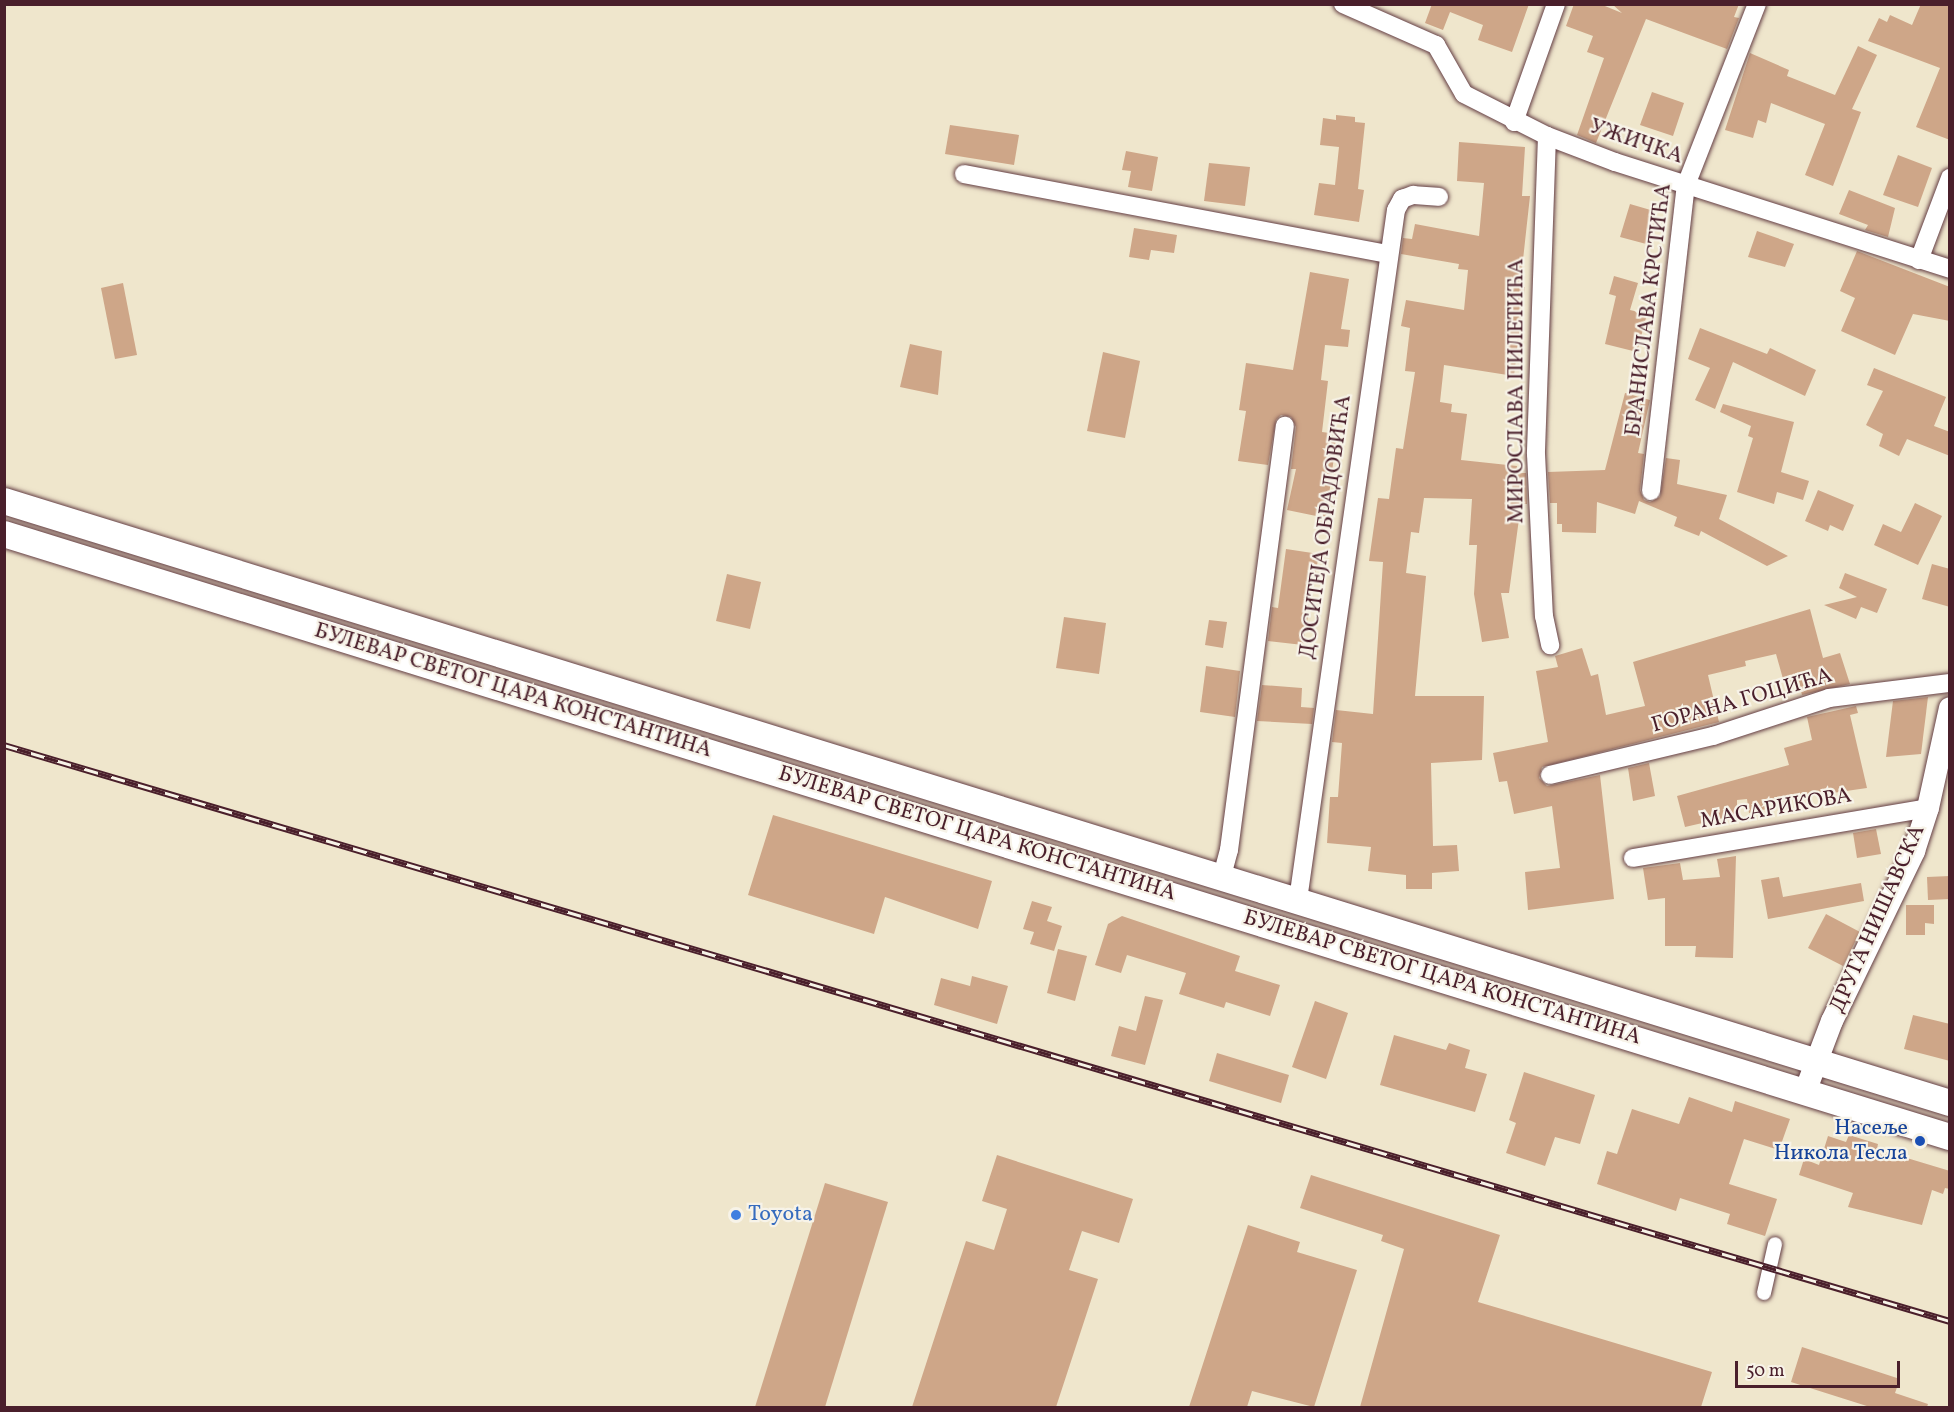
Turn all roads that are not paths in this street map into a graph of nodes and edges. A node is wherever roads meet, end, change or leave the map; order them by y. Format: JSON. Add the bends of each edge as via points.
{"nodes":[{"id":1,"x":1343,"y":4,"type":"edge"},
{"id":2,"x":1556,"y":4,"type":"edge"},
{"id":3,"x":1757,"y":4,"type":"edge"},
{"id":4,"x":1514,"y":122,"type":"junction"},
{"id":5,"x":1547,"y":136,"type":"junction"},
{"id":6,"x":964,"y":174,"type":"dead end"},
{"id":7,"x":1950,"y":178,"type":"edge"},
{"id":8,"x":1686,"y":185,"type":"junction"},
{"id":9,"x":1439,"y":197,"type":"dead end"},
{"id":10,"x":1388,"y":254,"type":"junction"},
{"id":11,"x":1919,"y":260,"type":"junction"},
{"id":12,"x":1950,"y":269,"type":"edge"},
{"id":13,"x":1285,"y":426,"type":"dead end"},
{"id":14,"x":1651,"y":491,"type":"dead end"},
{"id":15,"x":4,"y":501,"type":"edge"},
{"id":16,"x":4,"y":534,"type":"edge"},
{"id":17,"x":1550,"y":645,"type":"dead end"},
{"id":18,"x":1950,"y":683,"type":"edge"},
{"id":19,"x":1950,"y":708,"type":"edge"},
{"id":20,"x":1550,"y":775,"type":"dead end"},
{"id":21,"x":1928,"y":808,"type":"junction"},
{"id":22,"x":1633,"y":858,"type":"dead end"},
{"id":23,"x":1222,"y":876,"type":"junction"},
{"id":24,"x":1298,"y":900,"type":"junction"},
{"id":25,"x":1815,"y":1059,"type":"junction"},
{"id":26,"x":1805,"y":1092,"type":"junction"},
{"id":27,"x":1950,"y":1103,"type":"edge"},
{"id":28,"x":1950,"y":1137,"type":"edge"},
{"id":29,"x":1774,"y":1244,"type":"dead end"},
{"id":30,"x":1764,"y":1293,"type":"dead end"}],
"edges":[{"from":1,"to":4,"type":"street","name":"УЖИЧКА","via":[[1436,45],[1464,94]]},
{"from":2,"to":4,"type":"street"},
{"from":3,"to":8,"type":"street","name":"БРАНИСЛАВА КРСТИЋА"},
{"from":4,"to":5,"type":"street","name":"УЖИЧКА"},
{"from":5,"to":8,"type":"street","name":"УЖИЧКА"},
{"from":5,"to":17,"type":"street","name":"МИРОСЛАВА ПИЛЕТИЋА","via":[[1536,454]]},
{"from":6,"to":10,"type":"street"},
{"from":7,"to":11,"type":"street"},
{"from":8,"to":11,"type":"street","name":"УЖИЧКА"},
{"from":8,"to":14,"type":"street","name":"БРАНИСЛАВА КРСТИЋА"},
{"from":9,"to":10,"type":"street","name":"ДОСИТЕЈА ОБРАДОВИЋА","via":[[1413,195],[1402,199],[1396,210]]},
{"from":10,"to":24,"type":"street","name":"ДОСИТЕЈА ОБРАДОВИЋА"},
{"from":11,"to":12,"type":"street","name":"УЖИЧКА"},
{"from":13,"to":23,"type":"street","via":[[1229,850]]},
{"from":15,"to":23,"type":"main road","name":"БУЛЕВАР СВЕТОГ ЦАРА КОНСТАНТИНА"},
{"from":16,"to":26,"type":"main road","name":"БУЛЕВАР СВЕТОГ ЦАРА КОНСТАНТИНА"},
{"from":18,"to":20,"type":"street","name":"ГОРАНА ГОЦИЋА","via":[[1829,698],[1713,736]]},
{"from":19,"to":21,"type":"street","name":"ДРУГА НИШАВСКА"},
{"from":21,"to":22,"type":"street","name":"МАСАРИКОВА"},
{"from":21,"to":25,"type":"street","name":"ДРУГА НИШАВСКА","via":[[1914,851]]},
{"from":23,"to":24,"type":"main road","name":"БУЛЕВАР СВЕТОГ ЦАРА КОНСТАНТИНА"},
{"from":24,"to":25,"type":"main road","name":"БУЛЕВАР СВЕТОГ ЦАРА КОНСТАНТИНА"},
{"from":25,"to":26,"type":"street","name":"ДРУГА НИШАВСКА"},
{"from":25,"to":27,"type":"main road","name":"БУЛЕВАР СВЕТОГ ЦАРА КОНСТАНТИНА"},
{"from":26,"to":28,"type":"main road","name":"БУЛЕВАР СВЕТОГ ЦАРА КОНСТАНТИНА"},
{"from":29,"to":30,"type":"street"}]}
